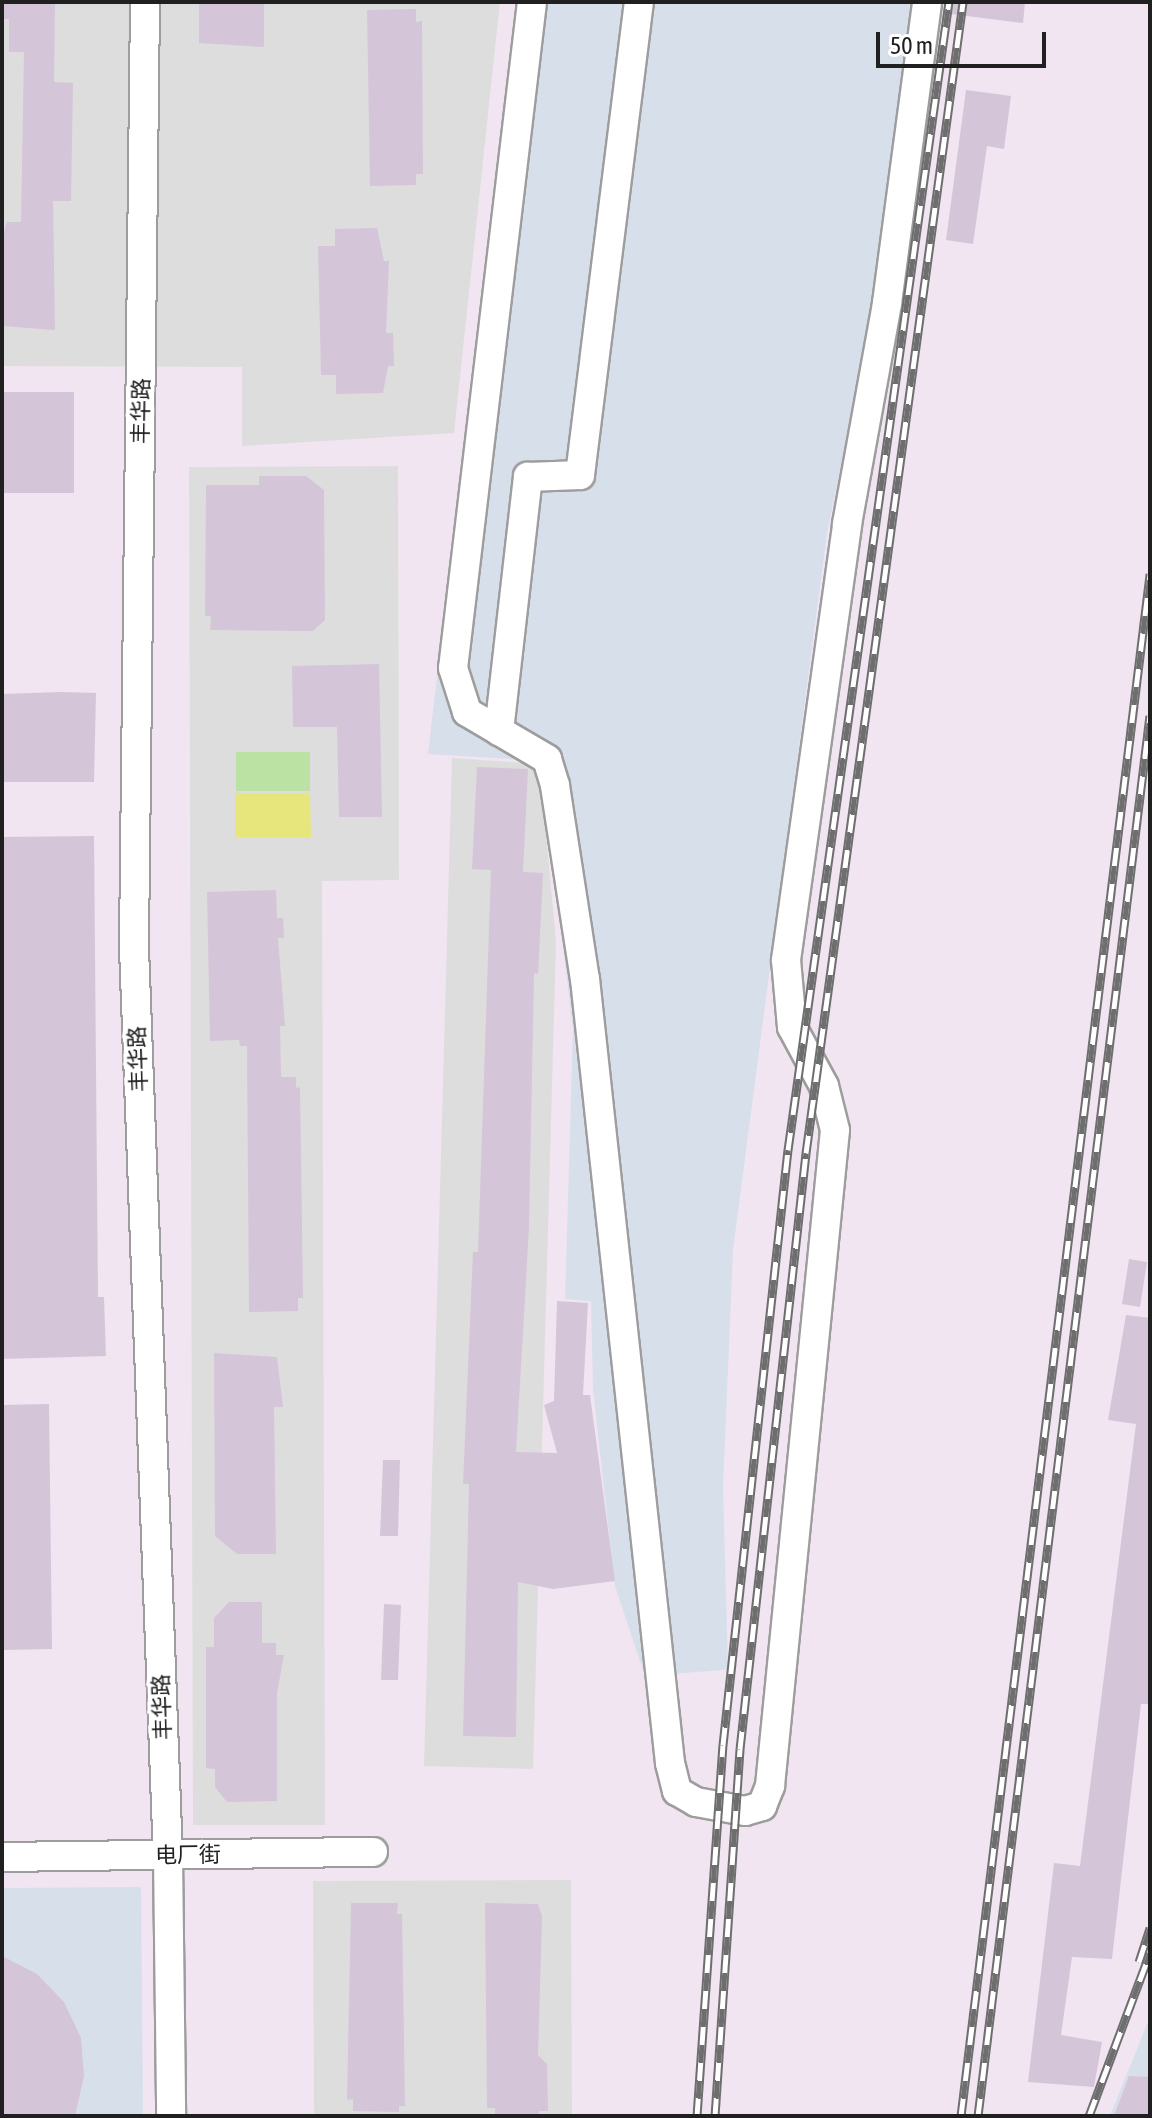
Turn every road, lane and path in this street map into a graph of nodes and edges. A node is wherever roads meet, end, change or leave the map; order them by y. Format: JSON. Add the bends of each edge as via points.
{"nodes":[{"id":1,"x":145,"y":2,"type":"edge"},
{"id":2,"x":532,"y":2,"type":"edge"},
{"id":3,"x":639,"y":2,"type":"edge"},
{"id":4,"x":927,"y":2,"type":"edge"},
{"id":5,"x":499,"y":731,"type":"junction"},
{"id":6,"x":373,"y":1852,"type":"dead end"},
{"id":7,"x":168,"y":1856,"type":"junction"},
{"id":8,"x":2,"y":1857,"type":"edge"},
{"id":9,"x":171,"y":2116,"type":"edge"}],
"edges":[{"from":1,"to":7,"type":"street","name":"丰华路","via":[[134,948]]},
{"from":2,"to":5,"type":"street","via":[[453,668],[467,712]]},
{"from":3,"to":5,"type":"street","via":[[580,475],[528,477]]},
{"from":4,"to":5,"type":"street","via":[[887,303],[847,524],[786,960],[792,1027],[824,1086],[835,1130],[770,1786],[762,1806],[745,1811],[696,1802],[677,1791],[670,1763],[585,979],[555,786],[547,759]]},
{"from":6,"to":7,"type":"street","name":"电厂街"},
{"from":7,"to":8,"type":"street","name":"电厂街"},
{"from":7,"to":9,"type":"street","name":"丰华路"}]}
